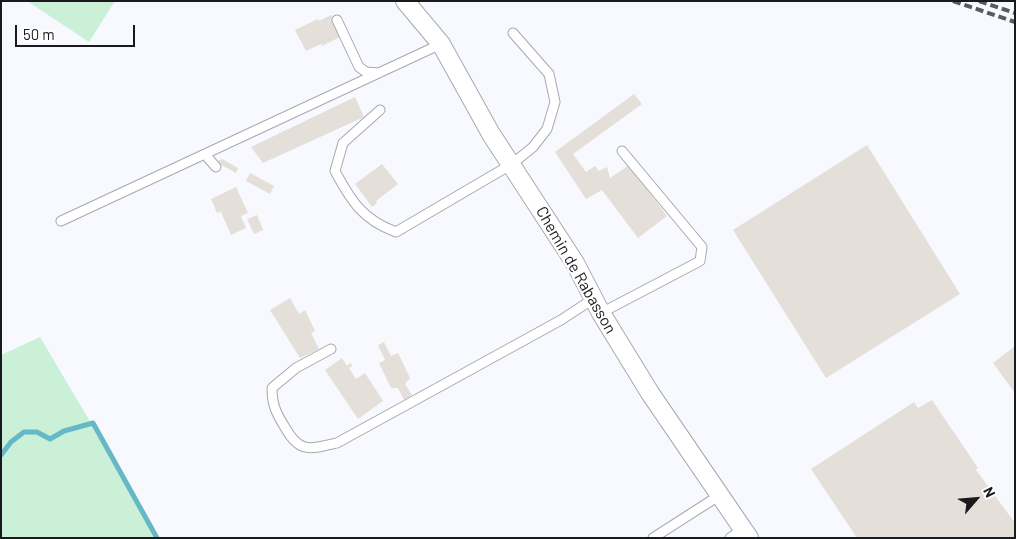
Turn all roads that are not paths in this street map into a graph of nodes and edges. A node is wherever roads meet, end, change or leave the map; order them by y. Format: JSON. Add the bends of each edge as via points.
{"nodes":[{"id":1,"x":405,"y":1,"type":"edge"},
{"id":2,"x":337,"y":20,"type":"dead end"},
{"id":3,"x":513,"y":33,"type":"dead end"},
{"id":4,"x":441,"y":44,"type":"junction"},
{"id":5,"x":379,"y":73,"type":"junction"},
{"id":6,"x":380,"y":110,"type":"dead end"},
{"id":7,"x":622,"y":151,"type":"dead end"},
{"id":8,"x":208,"y":153,"type":"junction"},
{"id":9,"x":512,"y":164,"type":"junction"},
{"id":10,"x":216,"y":167,"type":"dead end"},
{"id":11,"x":61,"y":222,"type":"dead end"},
{"id":12,"x":597,"y":306,"type":"junction"},
{"id":13,"x":332,"y":348,"type":"dead end"},
{"id":14,"x":720,"y":495,"type":"junction"},
{"id":15,"x":741,"y":535,"type":"edge"},
{"id":16,"x":654,"y":538,"type":"edge"}],
"edges":[{"from":1,"to":4,"type":"street","name":"Chemin de Rabasson"},
{"from":2,"to":5,"type":"lane","via":[[359,67],[366,72]]},
{"from":3,"to":9,"type":"lane","via":[[549,74],[554,102],[547,129],[533,147]]},
{"from":4,"to":5,"type":"lane"},
{"from":4,"to":9,"type":"street","name":"Chemin de Rabasson","via":[[491,134]]},
{"from":5,"to":8,"type":"lane"},
{"from":6,"to":9,"type":"lane","via":[[343,143],[335,171],[352,203],[380,226],[396,232]]},
{"from":7,"to":12,"type":"lane","via":[[702,247],[700,261]]},
{"from":8,"to":10,"type":"lane"},
{"from":8,"to":11,"type":"lane"},
{"from":9,"to":12,"type":"street","name":"Chemin de Rabasson"},
{"from":12,"to":13,"type":"lane","via":[[561,320],[337,443],[314,448],[301,446],[293,442],[272,405],[272,388],[296,368]]},
{"from":12,"to":14,"type":"street","name":"Chemin de Rabasson","via":[[650,393]]},
{"from":14,"to":15,"type":"street","name":"Chemin de Rabasson"},
{"from":14,"to":16,"type":"lane"}]}
